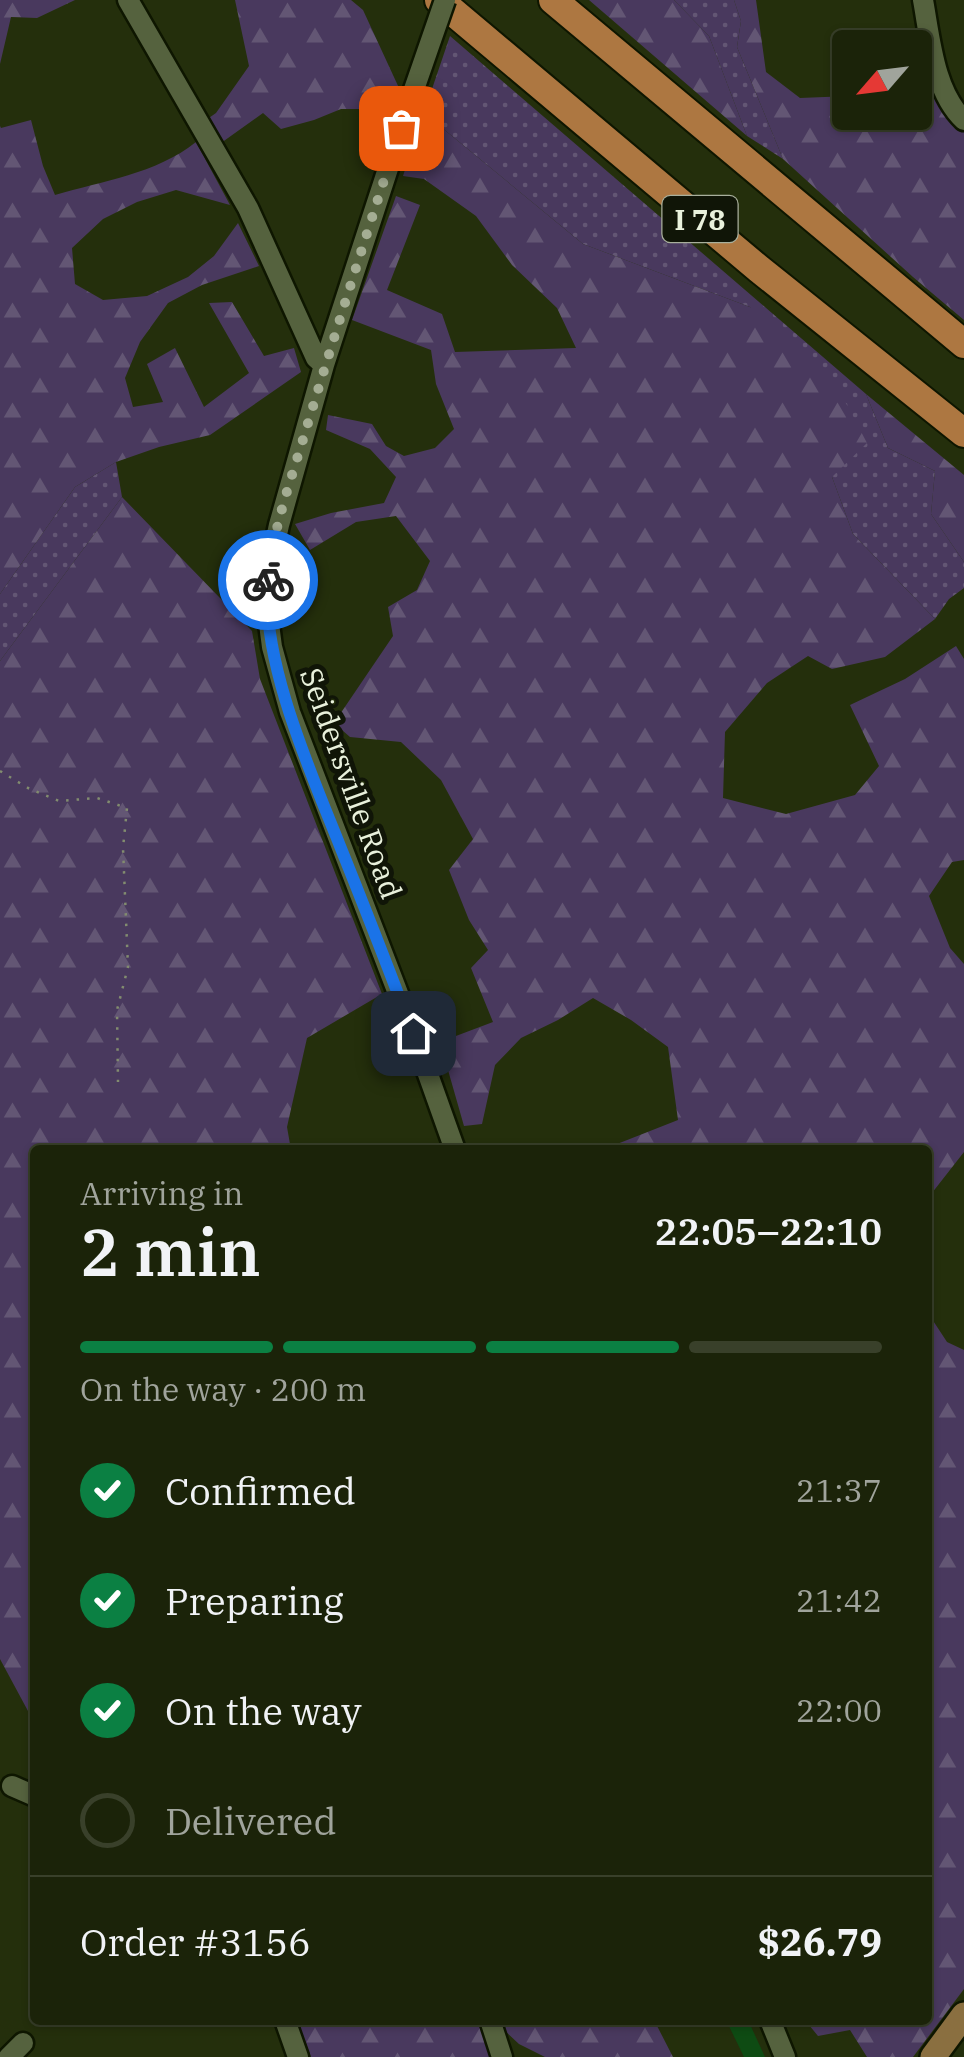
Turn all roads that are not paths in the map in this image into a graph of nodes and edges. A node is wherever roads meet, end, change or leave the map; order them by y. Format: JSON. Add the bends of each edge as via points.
{"nodes":[{"id":1,"x":128,"y":0,"type":"edge"},
{"id":2,"x":442,"y":0,"type":"edge"},
{"id":3,"x":554,"y":0,"type":"edge"},
{"id":4,"x":924,"y":0,"type":"edge"},
{"id":5,"x":964,"y":120,"type":"edge"},
{"id":6,"x":964,"y":344,"type":"edge"},
{"id":7,"x":324,"y":365,"type":"junction"},
{"id":8,"x":964,"y":433,"type":"edge"},
{"id":9,"x":453,"y":1145,"type":"edge"},
{"id":10,"x":12,"y":1786,"type":"dead end"},
{"id":11,"x":30,"y":1794,"type":"edge"},
{"id":12,"x":964,"y":2015,"type":"edge"},
{"id":13,"x":287,"y":2025,"type":"edge"},
{"id":14,"x":492,"y":2025,"type":"edge"},
{"id":15,"x":772,"y":2025,"type":"edge"},
{"id":16,"x":297,"y":2056,"type":"edge"},
{"id":17,"x":502,"y":2057,"type":"edge"},
{"id":18,"x":786,"y":2057,"type":"edge"},
{"id":19,"x":933,"y":2057,"type":"edge"}],
"edges":[{"from":1,"to":7,"type":"street","via":[[248,208]]},
{"from":2,"to":7,"type":"street","name":"Seidersville Road","bridge":true},
{"from":2,"to":8,"type":"highway","number":"I 78"},
{"from":3,"to":6,"type":"highway","number":"I 78"},
{"from":4,"to":5,"type":"street","via":[[941,81]]},
{"from":7,"to":9,"type":"street","name":"Seidersville Road","via":[[270,558],[272,646],[290,712]]},
{"from":10,"to":11,"type":"street"},
{"from":12,"to":19,"type":"main road"},
{"from":13,"to":16,"type":"street"},
{"from":14,"to":17,"type":"street"},
{"from":15,"to":18,"type":"street"}]}
